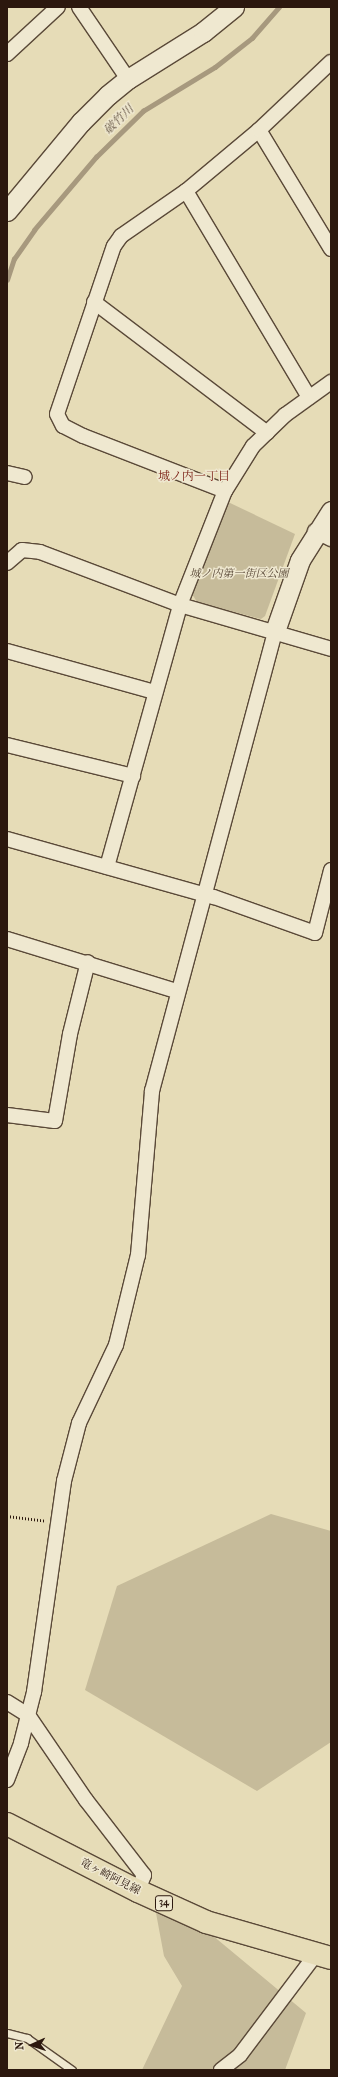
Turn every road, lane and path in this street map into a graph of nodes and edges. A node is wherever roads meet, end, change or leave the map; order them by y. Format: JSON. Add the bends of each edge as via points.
{"nodes":[{"id":1,"x":58,"y":7,"type":"edge"},
{"id":2,"x":80,"y":7,"type":"edge"},
{"id":3,"x":234,"y":7,"type":"edge"},
{"id":4,"x":7,"y":54,"type":"edge"},
{"id":5,"x":329,"y":68,"type":"edge"},
{"id":6,"x":128,"y":79,"type":"junction"},
{"id":7,"x":258,"y":130,"type":"junction"},
{"id":8,"x":186,"y":191,"type":"junction"},
{"id":9,"x":7,"y":211,"type":"edge"},
{"id":10,"x":331,"y":249,"type":"edge"},
{"id":11,"x":94,"y":302,"type":"junction"},
{"id":12,"x":331,"y":382,"type":"edge"},
{"id":13,"x":309,"y":397,"type":"junction"},
{"id":14,"x":267,"y":433,"type":"junction"},
{"id":15,"x":7,"y":473,"type":"edge"},
{"id":16,"x":25,"y":477,"type":"dead end"},
{"id":17,"x":225,"y":491,"type":"junction"},
{"id":18,"x":331,"y":511,"type":"edge"},
{"id":19,"x":323,"y":535,"type":"edge"},
{"id":20,"x":7,"y":564,"type":"edge"},
{"id":21,"x":180,"y":605,"type":"junction"},
{"id":22,"x":275,"y":631,"type":"junction"},
{"id":23,"x":331,"y":649,"type":"edge"},
{"id":24,"x":7,"y":652,"type":"edge"},
{"id":25,"x":155,"y":692,"type":"junction"},
{"id":26,"x":7,"y":745,"type":"edge"},
{"id":27,"x":133,"y":776,"type":"junction"},
{"id":28,"x":7,"y":839,"type":"edge"},
{"id":29,"x":107,"y":867,"type":"junction"},
{"id":30,"x":331,"y":870,"type":"edge"},
{"id":31,"x":202,"y":894,"type":"junction"},
{"id":32,"x":7,"y":939,"type":"edge"},
{"id":33,"x":88,"y":962,"type":"junction"},
{"id":34,"x":176,"y":990,"type":"junction"},
{"id":35,"x":7,"y":1115,"type":"edge"},
{"id":36,"x":7,"y":1516,"type":"edge"},
{"id":37,"x":58,"y":1522,"type":"junction"},
{"id":38,"x":7,"y":1702,"type":"edge"},
{"id":39,"x":28,"y":1715,"type":"junction"},
{"id":40,"x":7,"y":1780,"type":"edge"},
{"id":41,"x":7,"y":1824,"type":"edge"},
{"id":42,"x":138,"y":1891,"type":"junction"},
{"id":43,"x":323,"y":1956,"type":"edge"},
{"id":44,"x":7,"y":2034,"type":"edge"},
{"id":45,"x":72,"y":2070,"type":"edge"},
{"id":46,"x":221,"y":2070,"type":"edge"}],
"edges":[{"from":1,"to":4,"type":"street"},
{"from":2,"to":6,"type":"street"},
{"from":3,"to":6,"type":"street","via":[[203,32]]},
{"from":5,"to":7,"type":"street"},
{"from":6,"to":9,"type":"street","via":[[81,122]]},
{"from":7,"to":8,"type":"street"},
{"from":7,"to":10,"type":"street"},
{"from":8,"to":11,"type":"street","via":[[121,236],[114,246]]},
{"from":8,"to":13,"type":"street"},
{"from":11,"to":14,"type":"street"},
{"from":11,"to":17,"type":"street","via":[[57,414],[62,426]]},
{"from":12,"to":13,"type":"street"},
{"from":13,"to":14,"type":"street"},
{"from":14,"to":17,"type":"street","via":[[253,446]]},
{"from":15,"to":16,"type":"street"},
{"from":17,"to":21,"type":"street"},
{"from":18,"to":19,"type":"street"},
{"from":19,"to":22,"type":"street","via":[[291,579]]},
{"from":20,"to":21,"type":"street","via":[[22,550],[40,552]]},
{"from":21,"to":22,"type":"street"},
{"from":21,"to":25,"type":"street"},
{"from":22,"to":23,"type":"street"},
{"from":22,"to":31,"type":"street"},
{"from":24,"to":25,"type":"street"},
{"from":25,"to":27,"type":"street"},
{"from":26,"to":27,"type":"street"},
{"from":27,"to":29,"type":"street"},
{"from":28,"to":29,"type":"street"},
{"from":29,"to":31,"type":"street"},
{"from":30,"to":31,"type":"street","via":[[315,933]]},
{"from":31,"to":34,"type":"street"},
{"from":32,"to":33,"type":"street"},
{"from":33,"to":34,"type":"street"},
{"from":33,"to":35,"type":"street","via":[[70,1034],[55,1120]]},
{"from":34,"to":37,"type":"street","via":[[152,1091],[138,1255],[116,1345],[79,1423],[64,1481]]},
{"from":36,"to":37,"type":"path"},
{"from":37,"to":39,"type":"street"},
{"from":38,"to":39,"type":"street"},
{"from":39,"to":40,"type":"street"},
{"from":39,"to":42,"type":"street","via":[[86,1800],[144,1876]]},
{"from":41,"to":42,"type":"main road","name":"竜ヶ崎阿見線","number":"34"},
{"from":42,"to":43,"type":"main road","name":"竜ヶ崎阿見線","number":"34","via":[[233,1932]]},
{"from":43,"to":46,"type":"street","via":[[240,2055]]},
{"from":44,"to":45,"type":"lane","via":[[27,2038]]}]}
